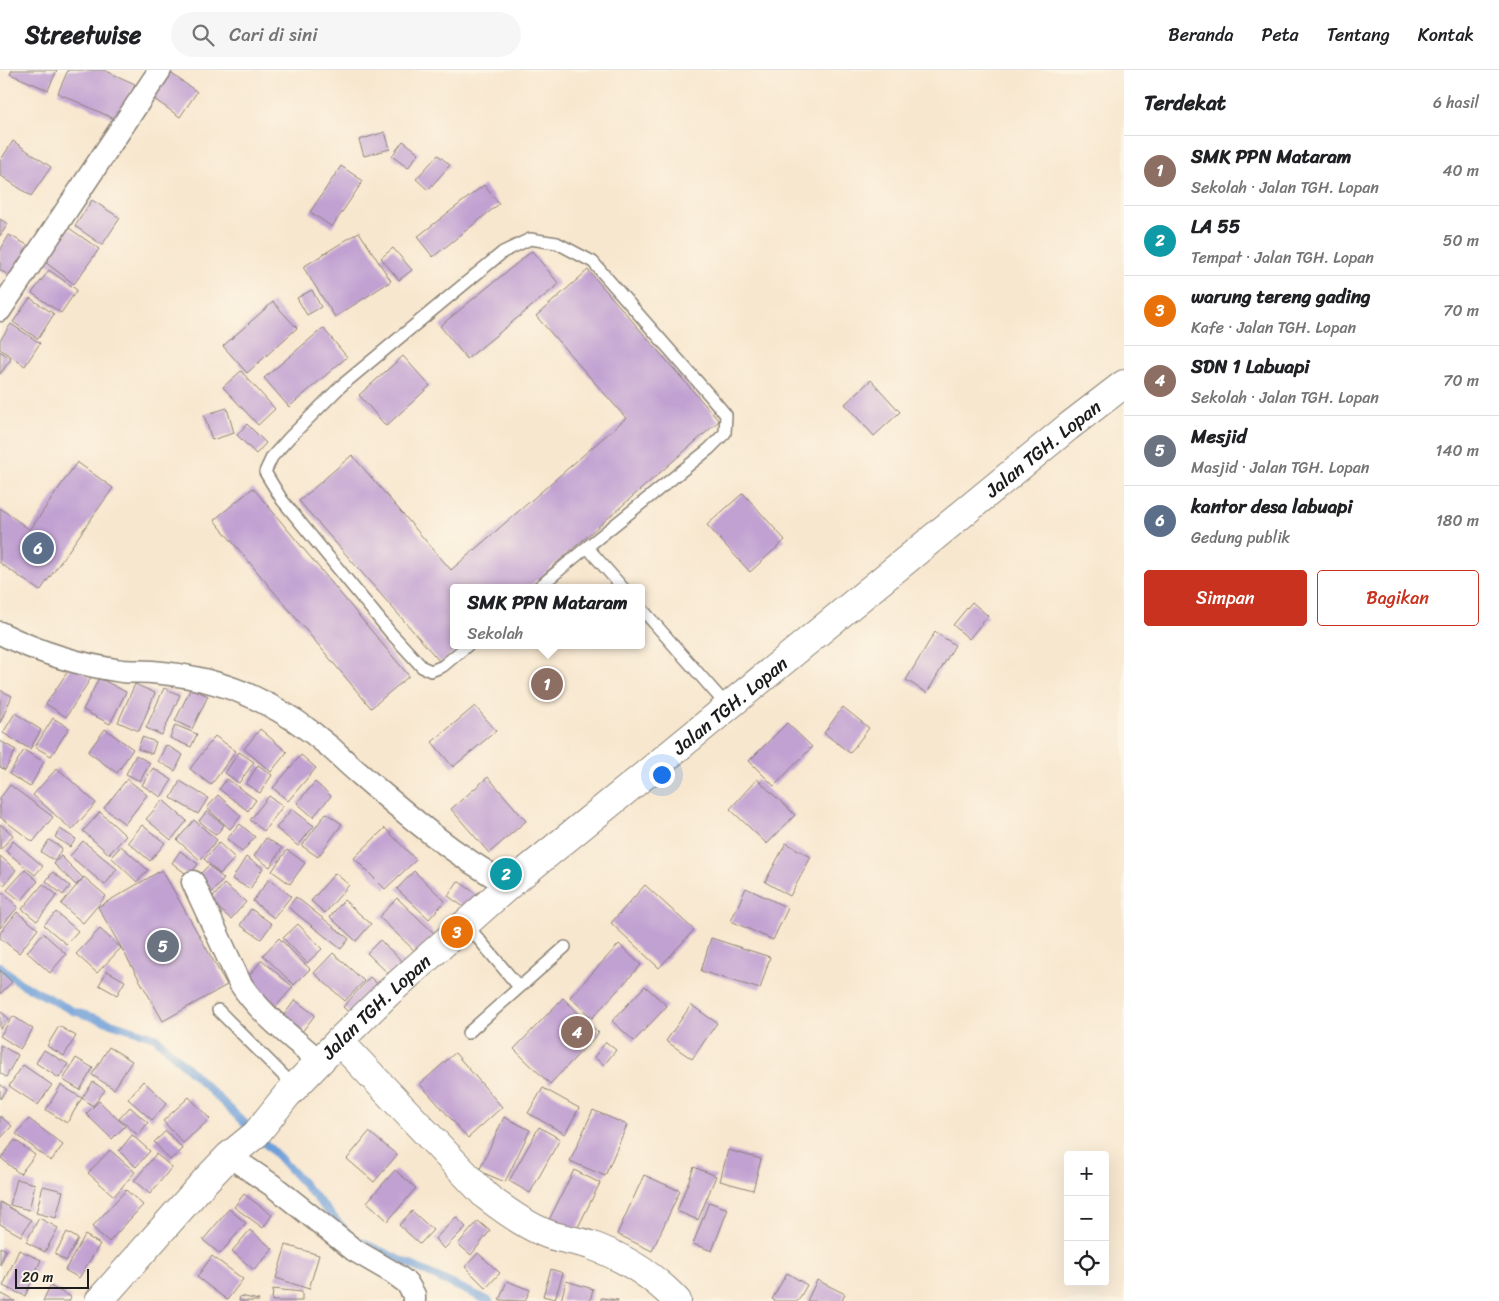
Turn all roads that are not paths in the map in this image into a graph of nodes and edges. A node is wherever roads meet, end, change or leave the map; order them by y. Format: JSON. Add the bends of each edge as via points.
{"nodes":[{"id":1,"x":160,"y":70,"type":"edge"},
{"id":2,"x":0,"y":310,"type":"edge"},
{"id":3,"x":1124,"y":384,"type":"edge"},
{"id":4,"x":587,"y":547,"type":"junction"},
{"id":5,"x":543,"y":584,"type":"edge"},
{"id":6,"x":619,"y":584,"type":"edge"},
{"id":7,"x":645,"y":613,"type":"edge"},
{"id":8,"x":0,"y":633,"type":"edge"},
{"id":9,"x":463,"y":649,"type":"edge"},
{"id":10,"x":728,"y":706,"type":"junction"},
{"id":11,"x":193,"y":882,"type":"dead end"},
{"id":12,"x":509,"y":885,"type":"junction"},
{"id":13,"x":466,"y":924,"type":"junction"},
{"id":14,"x":565,"y":947,"type":"dead end"},
{"id":15,"x":519,"y":987,"type":"junction"},
{"id":16,"x":218,"y":1010,"type":"dead end"},
{"id":17,"x":468,"y":1033,"type":"dead end"},
{"id":18,"x":339,"y":1041,"type":"junction"},
{"id":19,"x":319,"y":1061,"type":"junction"},
{"id":20,"x":291,"y":1091,"type":"junction"},
{"id":21,"x":229,"y":1156,"type":"junction"},
{"id":22,"x":105,"y":1298,"type":"edge"},
{"id":23,"x":414,"y":1301,"type":"edge"},
{"id":24,"x":677,"y":1301,"type":"edge"}],
"edges":[{"from":1,"to":2,"type":"street"},
{"from":3,"to":10,"type":"main road","name":"Jalan TGH. Lopan"},
{"from":4,"to":5,"type":"lane"},
{"from":4,"to":6,"type":"lane"},
{"from":4,"to":9,"type":"lane","via":[[709,450],[725,433],[726,415],[593,262],[557,243],[530,240],[503,252],[341,386],[283,444],[265,472],[282,500],[390,632],[422,666],[431,670],[443,666]]},
{"from":7,"to":10,"type":"lane"},
{"from":8,"to":12,"type":"street","via":[[67,659],[124,671],[180,675],[260,700],[308,729],[437,838]]},
{"from":10,"to":12,"type":"main road","name":"Jalan TGH. Lopan"},
{"from":11,"to":19,"type":"street","via":[[248,995]]},
{"from":12,"to":13,"type":"main road","name":"Jalan TGH. Lopan"},
{"from":13,"to":15,"type":"lane"},
{"from":13,"to":18,"type":"main road","name":"Jalan TGH. Lopan"},
{"from":14,"to":15,"type":"lane"},
{"from":15,"to":17,"type":"lane"},
{"from":16,"to":20,"type":"lane"},
{"from":18,"to":19,"type":"main road","name":"Jalan TGH. Lopan"},
{"from":18,"to":24,"type":"main road","via":[[486,1196],[504,1210],[544,1233],[588,1245],[640,1269]]},
{"from":19,"to":20,"type":"main road","name":"Jalan TGH. Lopan"},
{"from":20,"to":21,"type":"main road","name":"Jalan TGH. Lopan","via":[[256,1134]]},
{"from":21,"to":22,"type":"main road","name":"Jalan TGH. Lopan"},
{"from":21,"to":23,"type":"street","via":[[272,1185],[354,1250],[392,1272],[406,1283]]}]}
